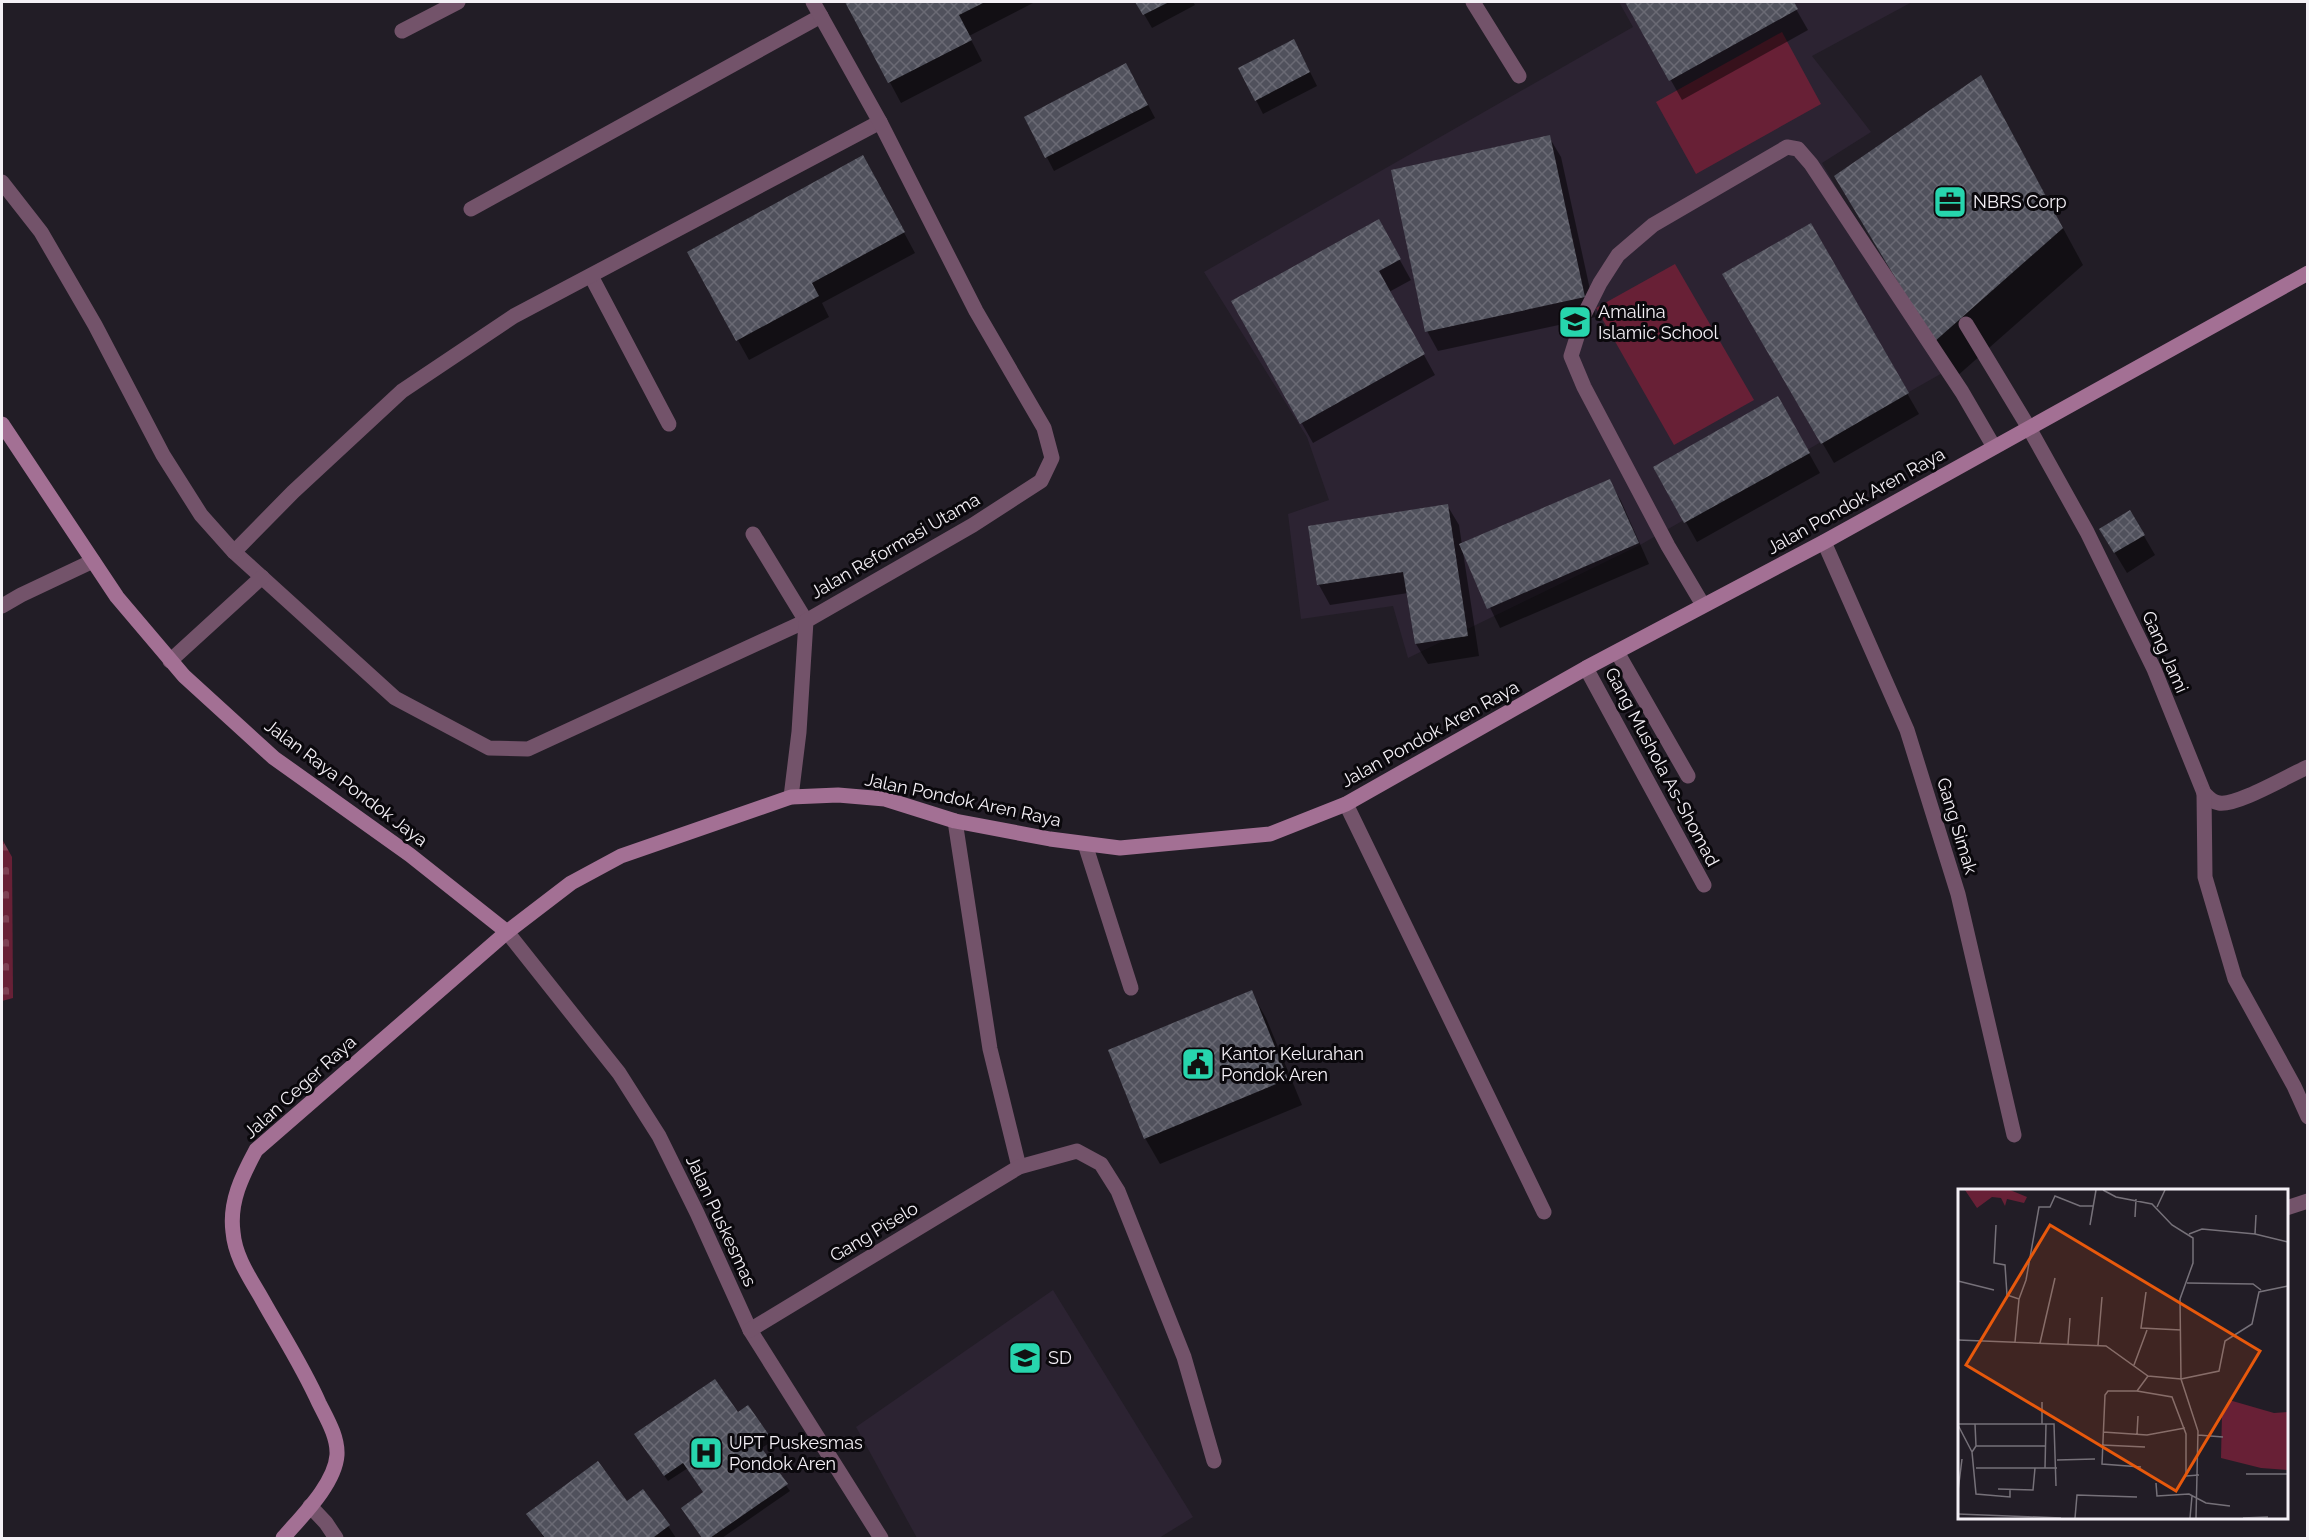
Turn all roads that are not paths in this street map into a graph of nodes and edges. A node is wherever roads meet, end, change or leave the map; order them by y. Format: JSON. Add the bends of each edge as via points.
{"nodes":[{"id":1,"x":458,"y":2,"type":"edge"},
{"id":2,"x":813,"y":2,"type":"edge"},
{"id":3,"x":1473,"y":2,"type":"edge"},
{"id":4,"x":821,"y":16,"type":"junction"},
{"id":5,"x":402,"y":31,"type":"dead end"},
{"id":6,"x":1519,"y":76,"type":"dead end"},
{"id":7,"x":880,"y":122,"type":"junction"},
{"id":8,"x":2,"y":182,"type":"edge"},
{"id":9,"x":471,"y":208,"type":"dead end"},
{"id":10,"x":2307,"y":273,"type":"edge"},
{"id":11,"x":591,"y":276,"type":"junction"},
{"id":12,"x":1966,"y":324,"type":"dead end"},
{"id":13,"x":2,"y":424,"type":"edge"},
{"id":14,"x":669,"y":424,"type":"dead end"},
{"id":15,"x":2029,"y":428,"type":"junction"},
{"id":16,"x":1994,"y":447,"type":"junction"},
{"id":17,"x":753,"y":534,"type":"dead end"},
{"id":18,"x":1824,"y":542,"type":"junction"},
{"id":19,"x":234,"y":552,"type":"junction"},
{"id":20,"x":93,"y":561,"type":"junction"},
{"id":21,"x":262,"y":577,"type":"junction"},
{"id":22,"x":1702,"y":604,"type":"junction"},
{"id":23,"x":2,"y":606,"type":"edge"},
{"id":24,"x":806,"y":621,"type":"junction"},
{"id":25,"x":1617,"y":652,"type":"junction"},
{"id":26,"x":171,"y":661,"type":"junction"},
{"id":27,"x":1586,"y":668,"type":"junction"},
{"id":28,"x":2307,"y":767,"type":"edge"},
{"id":29,"x":1688,"y":776,"type":"dead end"},
{"id":30,"x":2204,"y":793,"type":"junction"},
{"id":31,"x":791,"y":797,"type":"junction"},
{"id":32,"x":1346,"y":804,"type":"junction"},
{"id":33,"x":955,"y":820,"type":"junction"},
{"id":34,"x":1085,"y":844,"type":"junction"},
{"id":35,"x":1704,"y":885,"type":"dead end"},
{"id":36,"x":507,"y":932,"type":"junction"},
{"id":37,"x":1131,"y":988,"type":"dead end"},
{"id":38,"x":2307,"y":1117,"type":"edge"},
{"id":39,"x":2014,"y":1135,"type":"dead end"},
{"id":40,"x":1019,"y":1167,"type":"junction"},
{"id":41,"x":2307,"y":1201,"type":"edge"},
{"id":42,"x":2288,"y":1207,"type":"edge"},
{"id":43,"x":1544,"y":1212,"type":"dead end"},
{"id":44,"x":750,"y":1329,"type":"junction"},
{"id":45,"x":1214,"y":1461,"type":"dead end"},
{"id":46,"x":310,"y":1506,"type":"junction"},
{"id":47,"x":283,"y":1539,"type":"edge"},
{"id":48,"x":336,"y":1539,"type":"edge"},
{"id":49,"x":882,"y":1539,"type":"edge"}],
"edges":[{"from":1,"to":5,"type":"street"},
{"from":2,"to":4,"type":"street"},
{"from":3,"to":6,"type":"street"},
{"from":4,"to":7,"type":"street"},
{"from":4,"to":9,"type":"street"},
{"from":7,"to":11,"type":"street"},
{"from":7,"to":24,"type":"street","name":"Jalan Reformasi Utama","via":[[976,311],[1044,428],[1052,458],[1041,480],[983,519]]},
{"from":8,"to":19,"type":"street","via":[[41,232],[163,455],[201,515]]},
{"from":10,"to":15,"type":"main road","name":"Jalan Pondok Aren Raya"},
{"from":11,"to":14,"type":"street"},
{"from":11,"to":19,"type":"street","via":[[514,316],[402,391]]},
{"from":12,"to":15,"type":"street","name":"Gang Jami"},
{"from":13,"to":20,"type":"main road","name":"Jalan Raya Pondok Jaya"},
{"from":15,"to":16,"type":"main road","name":"Jalan Pondok Aren Raya"},
{"from":15,"to":30,"type":"street","name":"Gang Jami","via":[[2087,532],[2154,669]]},
{"from":16,"to":18,"type":"main road","name":"Jalan Pondok Aren Raya"},
{"from":16,"to":22,"type":"street","via":[[1811,164],[1798,148],[1787,147],[1653,225],[1618,255],[1584,315],[1571,356]]},
{"from":17,"to":24,"type":"street"},
{"from":18,"to":22,"type":"main road","name":"Jalan Pondok Aren Raya"},
{"from":18,"to":39,"type":"street","name":"Gang Simak","via":[[1907,730],[1958,894]]},
{"from":19,"to":21,"type":"street"},
{"from":20,"to":23,"type":"street"},
{"from":20,"to":26,"type":"main road","name":"Jalan Raya Pondok Jaya","via":[[117,597]]},
{"from":21,"to":24,"type":"street","via":[[395,698],[489,748],[528,749]]},
{"from":21,"to":26,"type":"street"},
{"from":22,"to":25,"type":"main road","name":"Jalan Pondok Aren Raya"},
{"from":24,"to":31,"type":"street","name":"Jalan Reformasi Utama"},
{"from":25,"to":27,"type":"main road","name":"Jalan Pondok Aren Raya"},
{"from":25,"to":29,"type":"street"},
{"from":26,"to":36,"type":"main road","name":"Jalan Raya Pondok Jaya","via":[[274,758],[410,855]]},
{"from":27,"to":32,"type":"main road","name":"Jalan Pondok Aren Raya"},
{"from":27,"to":35,"type":"street","name":"Gang Mushola As-Shomad"},
{"from":28,"to":30,"type":"street","via":[[2222,804],[2212,802]]},
{"from":30,"to":38,"type":"street","via":[[2205,877],[2235,979]]},
{"from":31,"to":33,"type":"main road","name":"Jalan Pondok Aren Raya","via":[[838,795],[885,800]]},
{"from":31,"to":36,"type":"main road","name":"Jalan Pondok Aren Raya","via":[[621,856],[571,883]]},
{"from":32,"to":34,"type":"main road","name":"Jalan Pondok Aren Raya","via":[[1270,834],[1120,848]]},
{"from":32,"to":43,"type":"street"},
{"from":33,"to":34,"type":"main road","name":"Jalan Pondok Aren Raya"},
{"from":33,"to":40,"type":"street","via":[[990,1048]]},
{"from":34,"to":37,"type":"street"},
{"from":36,"to":44,"type":"street","name":"Jalan Puskesmas","via":[[619,1073],[659,1136]]},
{"from":36,"to":46,"type":"main road","name":"Jalan Ceger Raya","via":[[256,1150],[241,1178],[233,1205],[233,1232],[240,1260],[313,1388],[335,1437],[337,1455],[332,1474]]},
{"from":40,"to":44,"type":"street","name":"Gang Piselo"},
{"from":40,"to":45,"type":"street","name":"Gang Piselo","via":[[1077,1151],[1101,1164],[1113,1182],[1184,1357]]},
{"from":41,"to":42,"type":"street"},
{"from":44,"to":49,"type":"street","name":"Jalan Puskesmas"},
{"from":46,"to":47,"type":"main road","name":"Jalan Ceger Raya"},
{"from":46,"to":48,"type":"street"}]}
